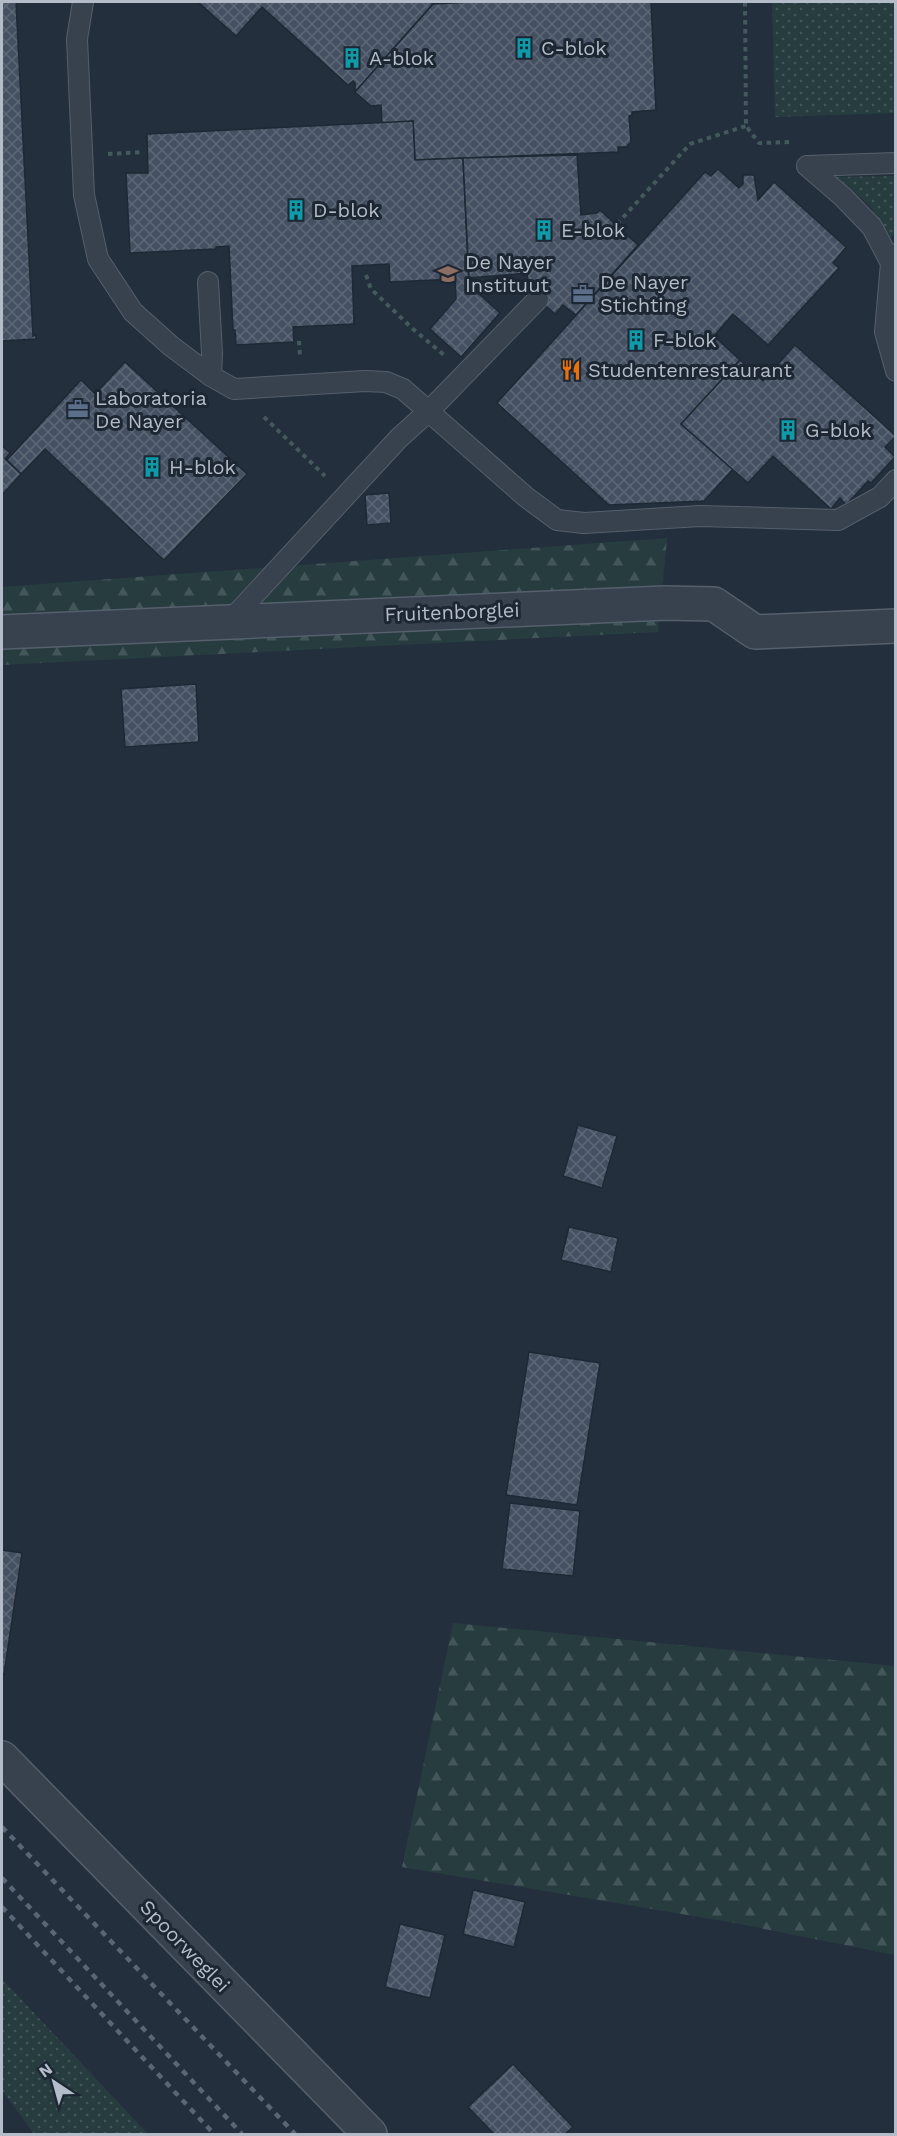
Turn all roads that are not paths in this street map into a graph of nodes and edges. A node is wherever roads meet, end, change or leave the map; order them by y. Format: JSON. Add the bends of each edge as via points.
{"nodes":[{"id":1,"x":82,"y":2,"type":"edge"},
{"id":2,"x":896,"y":163,"type":"edge"},
{"id":3,"x":893,"y":259,"type":"edge"},
{"id":4,"x":208,"y":282,"type":"dead end"},
{"id":5,"x":538,"y":299,"type":"dead end"},
{"id":6,"x":896,"y":371,"type":"edge"},
{"id":7,"x":211,"y":376,"type":"junction"},
{"id":8,"x":429,"y":411,"type":"junction"},
{"id":9,"x":896,"y":480,"type":"edge"},
{"id":10,"x":230,"y":621,"type":"junction"},
{"id":11,"x":896,"y":626,"type":"edge"},
{"id":12,"x":2,"y":632,"type":"edge"},
{"id":13,"x":2,"y":1758,"type":"edge"},
{"id":14,"x":370,"y":2134,"type":"edge"}],
"edges":[{"from":1,"to":7,"type":"lane","via":[[77,39],[84,195],[98,259],[134,312]]},
{"from":2,"to":3,"type":"lane","via":[[807,166],[872,227]]},
{"from":3,"to":6,"type":"lane","via":[[885,332]]},
{"from":4,"to":7,"type":"lane"},
{"from":5,"to":8,"type":"lane"},
{"from":7,"to":8,"type":"lane","via":[[234,390],[386,382],[403,389]]},
{"from":8,"to":9,"type":"lane","via":[[556,520],[584,523],[700,516],[838,520],[880,496]]},
{"from":8,"to":10,"type":"lane","via":[[399,438]]},
{"from":10,"to":11,"type":"street","name":"Fruitenborglei","via":[[665,603],[714,604],[755,632]]},
{"from":10,"to":12,"type":"street","name":"Fruitenborglei"},
{"from":13,"to":14,"type":"street","name":"Spoorweglei"}]}
